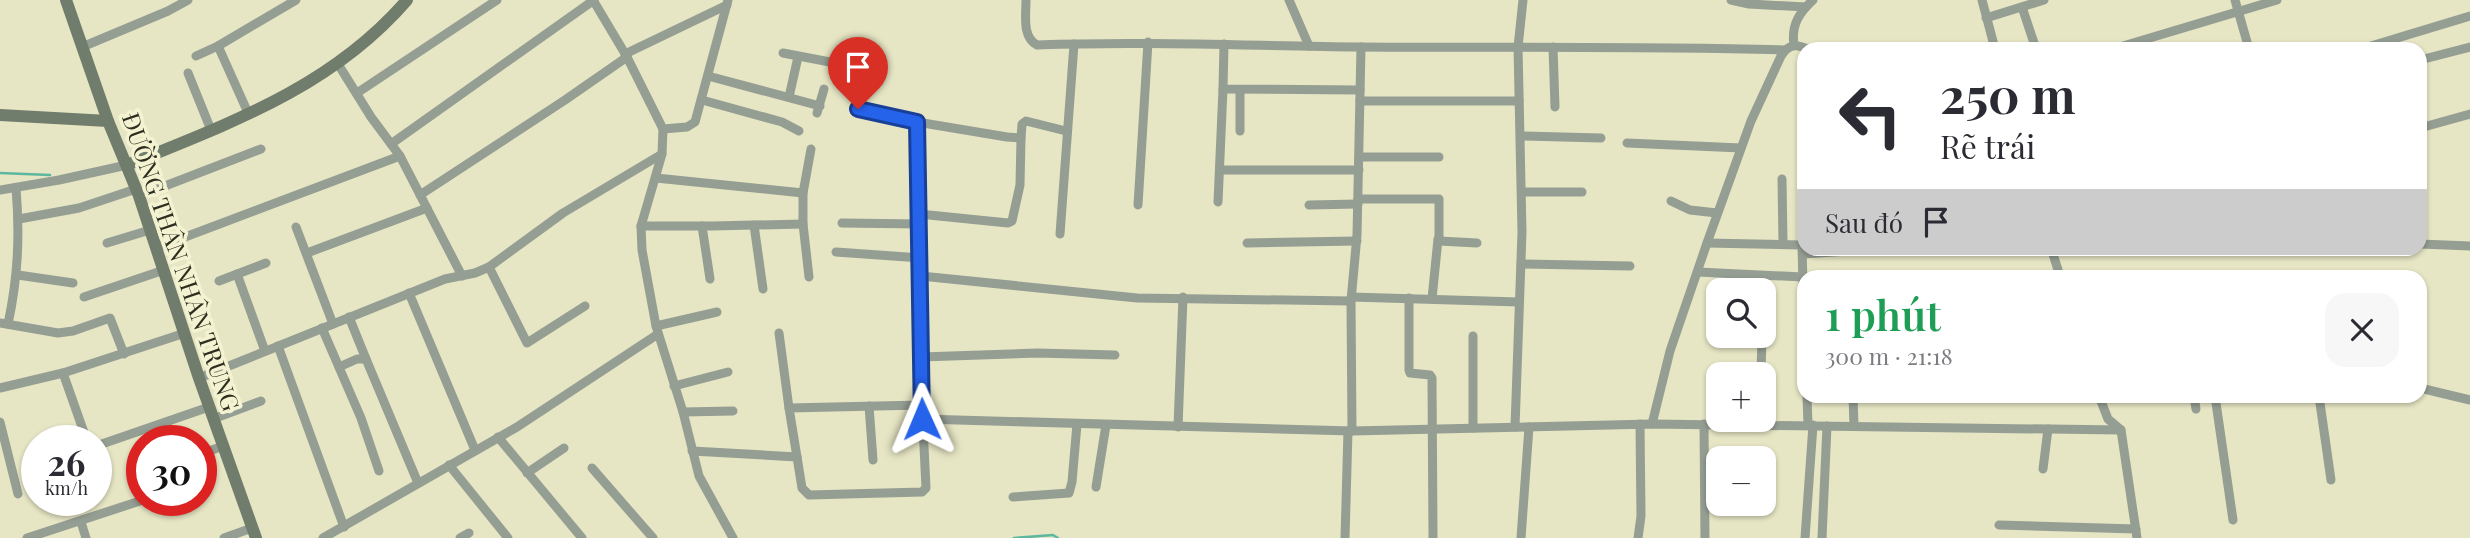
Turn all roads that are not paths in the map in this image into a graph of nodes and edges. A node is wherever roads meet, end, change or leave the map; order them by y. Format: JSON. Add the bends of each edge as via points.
{"nodes":[{"id":1,"x":66,"y":0,"type":"edge"},
{"id":2,"x":188,"y":0,"type":"edge"},
{"id":3,"x":296,"y":0,"type":"edge"},
{"id":4,"x":408,"y":0,"type":"edge"},
{"id":5,"x":497,"y":0,"type":"edge"},
{"id":6,"x":594,"y":0,"type":"edge"},
{"id":7,"x":1026,"y":0,"type":"edge"},
{"id":8,"x":1289,"y":0,"type":"edge"},
{"id":9,"x":1523,"y":0,"type":"edge"},
{"id":10,"x":1731,"y":0,"type":"edge"},
{"id":11,"x":1982,"y":0,"type":"edge"},
{"id":12,"x":2041,"y":0,"type":"edge"},
{"id":13,"x":2235,"y":0,"type":"edge"},
{"id":14,"x":2277,"y":0,"type":"edge"},
{"id":15,"x":727,"y":2,"type":"edge"},
{"id":16,"x":1810,"y":3,"type":"edge"},
{"id":17,"x":2022,"y":7,"type":"junction"},
{"id":18,"x":2239,"y":11,"type":"junction"},
{"id":19,"x":2470,"y":16,"type":"edge"},
{"id":20,"x":1986,"y":18,"type":"junction"},
{"id":21,"x":1148,"y":42,"type":"junction"},
{"id":22,"x":1993,"y":42,"type":"edge"},
{"id":23,"x":2034,"y":42,"type":"edge"},
{"id":24,"x":2136,"y":42,"type":"edge"},
{"id":25,"x":2247,"y":42,"type":"edge"},
{"id":26,"x":2384,"y":42,"type":"edge"},
{"id":27,"x":1073,"y":44,"type":"junction"},
{"id":28,"x":1224,"y":44,"type":"junction"},
{"id":29,"x":1794,"y":45,"type":"junction"},
{"id":30,"x":218,"y":46,"type":"junction"},
{"id":31,"x":1309,"y":46,"type":"junction"},
{"id":32,"x":1797,"y":46,"type":"edge"},
{"id":33,"x":82,"y":47,"type":"junction"},
{"id":34,"x":1361,"y":47,"type":"junction"},
{"id":35,"x":1518,"y":47,"type":"junction"},
{"id":36,"x":1553,"y":47,"type":"junction"},
{"id":37,"x":2470,"y":47,"type":"edge"},
{"id":38,"x":1785,"y":50,"type":"junction"},
{"id":39,"x":783,"y":53,"type":"dead end"},
{"id":40,"x":196,"y":55,"type":"dead end"},
{"id":41,"x":626,"y":55,"type":"junction"},
{"id":42,"x":799,"y":57,"type":"junction"},
{"id":43,"x":2427,"y":58,"type":"edge"},
{"id":44,"x":830,"y":62,"type":"dead end"},
{"id":45,"x":338,"y":64,"type":"junction"},
{"id":46,"x":188,"y":73,"type":"dead end"},
{"id":47,"x":708,"y":76,"type":"junction"},
{"id":48,"x":824,"y":89,"type":"dead end"},
{"id":49,"x":1223,"y":89,"type":"junction"},
{"id":50,"x":1240,"y":90,"type":"junction"},
{"id":51,"x":1360,"y":90,"type":"junction"},
{"id":52,"x":357,"y":93,"type":"junction"},
{"id":53,"x":789,"y":97,"type":"junction"},
{"id":54,"x":702,"y":100,"type":"junction"},
{"id":55,"x":1360,"y":101,"type":"junction"},
{"id":56,"x":1519,"y":101,"type":"junction"},
{"id":57,"x":1555,"y":107,"type":"dead end"},
{"id":58,"x":858,"y":109,"type":"dead end"},
{"id":59,"x":2470,"y":114,"type":"edge"},
{"id":60,"x":0,"y":115,"type":"edge"},
{"id":61,"x":249,"y":116,"type":"junction"},
{"id":62,"x":107,"y":121,"type":"junction"},
{"id":63,"x":917,"y":122,"type":"junction"},
{"id":64,"x":2427,"y":126,"type":"edge"},
{"id":65,"x":663,"y":129,"type":"junction"},
{"id":66,"x":212,"y":130,"type":"junction"},
{"id":67,"x":800,"y":131,"type":"dead end"},
{"id":68,"x":1066,"y":131,"type":"junction"},
{"id":69,"x":1240,"y":131,"type":"dead end"},
{"id":70,"x":1521,"y":136,"type":"junction"},
{"id":71,"x":1021,"y":138,"type":"junction"},
{"id":72,"x":1601,"y":138,"type":"dead end"},
{"id":73,"x":391,"y":144,"type":"junction"},
{"id":74,"x":1627,"y":144,"type":"dead end"},
{"id":75,"x":1741,"y":148,"type":"junction"},
{"id":76,"x":261,"y":149,"type":"dead end"},
{"id":77,"x":811,"y":149,"type":"dead end"},
{"id":78,"x":662,"y":154,"type":"junction"},
{"id":79,"x":400,"y":156,"type":"junction"},
{"id":80,"x":1359,"y":157,"type":"junction"},
{"id":81,"x":1439,"y":157,"type":"dead end"},
{"id":82,"x":127,"y":165,"type":"junction"},
{"id":83,"x":1220,"y":170,"type":"junction"},
{"id":84,"x":1359,"y":170,"type":"junction"},
{"id":85,"x":656,"y":178,"type":"junction"},
{"id":86,"x":1782,"y":179,"type":"dead end"},
{"id":87,"x":16,"y":188,"type":"junction"},
{"id":88,"x":0,"y":190,"type":"edge"},
{"id":89,"x":138,"y":192,"type":"junction"},
{"id":90,"x":1522,"y":192,"type":"junction"},
{"id":91,"x":1582,"y":192,"type":"dead end"},
{"id":92,"x":803,"y":193,"type":"junction"},
{"id":93,"x":420,"y":195,"type":"junction"},
{"id":94,"x":1671,"y":201,"type":"dead end"},
{"id":95,"x":1218,"y":202,"type":"dead end"},
{"id":96,"x":1358,"y":202,"type":"junction"},
{"id":97,"x":1138,"y":205,"type":"dead end"},
{"id":98,"x":1309,"y":205,"type":"dead end"},
{"id":99,"x":427,"y":208,"type":"junction"},
{"id":100,"x":1717,"y":214,"type":"junction"},
{"id":101,"x":19,"y":219,"type":"junction"},
{"id":102,"x":920,"y":219,"type":"junction"},
{"id":103,"x":842,"y":223,"type":"dead end"},
{"id":104,"x":803,"y":224,"type":"junction"},
{"id":105,"x":754,"y":225,"type":"junction"},
{"id":106,"x":641,"y":226,"type":"junction"},
{"id":107,"x":702,"y":226,"type":"junction"},
{"id":108,"x":296,"y":227,"type":"dead end"},
{"id":109,"x":150,"y":230,"type":"junction"},
{"id":110,"x":1060,"y":234,"type":"dead end"},
{"id":111,"x":1438,"y":239,"type":"junction"},
{"id":112,"x":1357,"y":241,"type":"junction"},
{"id":113,"x":107,"y":243,"type":"dead end"},
{"id":114,"x":1247,"y":243,"type":"dead end"},
{"id":115,"x":1477,"y":243,"type":"dead end"},
{"id":116,"x":1707,"y":243,"type":"junction"},
{"id":117,"x":1783,"y":243,"type":"junction"},
{"id":118,"x":1797,"y":244,"type":"edge"},
{"id":119,"x":2427,"y":244,"type":"edge"},
{"id":120,"x":2470,"y":246,"type":"edge"},
{"id":121,"x":156,"y":248,"type":"junction"},
{"id":122,"x":307,"y":253,"type":"junction"},
{"id":123,"x":836,"y":253,"type":"dead end"},
{"id":124,"x":920,"y":258,"type":"junction"},
{"id":125,"x":266,"y":263,"type":"dead end"},
{"id":126,"x":1521,"y":264,"type":"junction"},
{"id":127,"x":1630,"y":265,"type":"dead end"},
{"id":128,"x":489,"y":267,"type":"junction"},
{"id":129,"x":163,"y":270,"type":"junction"},
{"id":130,"x":1698,"y":272,"type":"junction"},
{"id":131,"x":237,"y":274,"type":"junction"},
{"id":132,"x":18,"y":275,"type":"junction"},
{"id":133,"x":462,"y":276,"type":"junction"},
{"id":134,"x":921,"y":276,"type":"junction"},
{"id":135,"x":809,"y":277,"type":"dead end"},
{"id":136,"x":1797,"y":277,"type":"edge"},
{"id":137,"x":710,"y":279,"type":"dead end"},
{"id":138,"x":219,"y":281,"type":"dead end"},
{"id":139,"x":74,"y":283,"type":"dead end"},
{"id":140,"x":763,"y":289,"type":"dead end"},
{"id":141,"x":409,"y":293,"type":"junction"},
{"id":142,"x":84,"y":297,"type":"dead end"},
{"id":143,"x":1183,"y":297,"type":"junction"},
{"id":144,"x":1409,"y":298,"type":"junction"},
{"id":145,"x":1351,"y":299,"type":"junction"},
{"id":146,"x":1432,"y":299,"type":"junction"},
{"id":147,"x":1519,"y":302,"type":"junction"},
{"id":148,"x":585,"y":306,"type":"dead end"},
{"id":149,"x":717,"y":312,"type":"dead end"},
{"id":150,"x":349,"y":317,"type":"junction"},
{"id":151,"x":4,"y":323,"type":"edge"},
{"id":152,"x":333,"y":324,"type":"junction"},
{"id":153,"x":323,"y":328,"type":"junction"},
{"id":154,"x":657,"y":330,"type":"junction"},
{"id":155,"x":779,"y":332,"type":"dead end"},
{"id":156,"x":185,"y":333,"type":"junction"},
{"id":157,"x":1473,"y":336,"type":"dead end"},
{"id":158,"x":278,"y":346,"type":"junction"},
{"id":159,"x":265,"y":351,"type":"junction"},
{"id":160,"x":124,"y":354,"type":"junction"},
{"id":161,"x":1115,"y":355,"type":"dead end"},
{"id":162,"x":921,"y":357,"type":"junction"},
{"id":163,"x":366,"y":359,"type":"junction"},
{"id":164,"x":339,"y":367,"type":"junction"},
{"id":165,"x":728,"y":372,"type":"dead end"},
{"id":166,"x":63,"y":373,"type":"junction"},
{"id":167,"x":199,"y":378,"type":"junction"},
{"id":168,"x":674,"y":386,"type":"junction"},
{"id":169,"x":0,"y":388,"type":"edge"},
{"id":170,"x":2427,"y":390,"type":"edge"},
{"id":171,"x":2470,"y":400,"type":"edge"},
{"id":172,"x":261,"y":401,"type":"dead end"},
{"id":173,"x":1808,"y":403,"type":"edge"},
{"id":174,"x":1853,"y":403,"type":"edge"},
{"id":175,"x":2104,"y":403,"type":"edge"},
{"id":176,"x":2195,"y":403,"type":"edge"},
{"id":177,"x":2216,"y":403,"type":"edge"},
{"id":178,"x":2320,"y":403,"type":"edge"},
{"id":179,"x":922,"y":405,"type":"junction"},
{"id":180,"x":869,"y":406,"type":"junction"},
{"id":181,"x":789,"y":408,"type":"junction"},
{"id":182,"x":2196,"y":409,"type":"dead end"},
{"id":183,"x":733,"y":411,"type":"dead end"},
{"id":184,"x":682,"y":412,"type":"junction"},
{"id":185,"x":211,"y":413,"type":"junction"},
{"id":186,"x":922,"y":419,"type":"junction"},
{"id":187,"x":0,"y":422,"type":"edge"},
{"id":188,"x":1776,"y":423,"type":"edge"},
{"id":189,"x":1077,"y":424,"type":"junction"},
{"id":190,"x":1640,"y":424,"type":"junction"},
{"id":191,"x":1652,"y":424,"type":"junction"},
{"id":192,"x":1704,"y":424,"type":"joint"},
{"id":193,"x":81,"y":425,"type":"edge"},
{"id":194,"x":1106,"y":425,"type":"junction"},
{"id":195,"x":1810,"y":425,"type":"junction"},
{"id":196,"x":1827,"y":426,"type":"junction"},
{"id":197,"x":1854,"y":426,"type":"junction"},
{"id":198,"x":1178,"y":427,"type":"junction"},
{"id":199,"x":1529,"y":427,"type":"junction"},
{"id":200,"x":1474,"y":428,"type":"junction"},
{"id":201,"x":1515,"y":428,"type":"junction"},
{"id":202,"x":1431,"y":429,"type":"junction"},
{"id":203,"x":2048,"y":429,"type":"junction"},
{"id":204,"x":2121,"y":430,"type":"junction"},
{"id":205,"x":1350,"y":431,"type":"junction"},
{"id":206,"x":498,"y":437,"type":"junction"},
{"id":207,"x":112,"y":441,"type":"edge"},
{"id":208,"x":223,"y":446,"type":"junction"},
{"id":209,"x":217,"y":448,"type":"edge"},
{"id":210,"x":564,"y":448,"type":"dead end"},
{"id":211,"x":475,"y":450,"type":"junction"},
{"id":212,"x":692,"y":451,"type":"junction"},
{"id":213,"x":797,"y":457,"type":"junction"},
{"id":214,"x":873,"y":460,"type":"dead end"},
{"id":215,"x":449,"y":465,"type":"junction"},
{"id":216,"x":592,"y":468,"type":"dead end"},
{"id":217,"x":2043,"y":469,"type":"dead end"},
{"id":218,"x":379,"y":471,"type":"dead end"},
{"id":219,"x":527,"y":473,"type":"junction"},
{"id":220,"x":2331,"y":480,"type":"dead end"},
{"id":221,"x":418,"y":483,"type":"junction"},
{"id":222,"x":1096,"y":487,"type":"dead end"},
{"id":223,"x":18,"y":494,"type":"dead end"},
{"id":224,"x":1013,"y":497,"type":"dead end"},
{"id":225,"x":126,"y":506,"type":"edge"},
{"id":226,"x":2232,"y":520,"type":"dead end"},
{"id":227,"x":80,"y":522,"type":"junction"},
{"id":228,"x":1999,"y":525,"type":"dead end"},
{"id":229,"x":344,"y":527,"type":"junction"},
{"id":230,"x":254,"y":533,"type":"edge"},
{"id":231,"x":2136,"y":533,"type":"edge"},
{"id":232,"x":27,"y":538,"type":"edge"},
{"id":233,"x":86,"y":538,"type":"edge"},
{"id":234,"x":224,"y":538,"type":"edge"},
{"id":235,"x":323,"y":538,"type":"edge"},
{"id":236,"x":508,"y":538,"type":"edge"},
{"id":237,"x":582,"y":538,"type":"edge"},
{"id":238,"x":653,"y":538,"type":"edge"},
{"id":239,"x":733,"y":538,"type":"edge"},
{"id":240,"x":1345,"y":538,"type":"edge"},
{"id":241,"x":1433,"y":538,"type":"edge"},
{"id":242,"x":1521,"y":538,"type":"edge"},
{"id":243,"x":1638,"y":538,"type":"edge"},
{"id":244,"x":1705,"y":538,"type":"edge"},
{"id":245,"x":1805,"y":538,"type":"edge"},
{"id":246,"x":1822,"y":538,"type":"edge"}],
"edges":[{"from":1,"to":33,"type":"street","name":"ĐƯỜNG THÂN NHÂN TRUNG"},
{"from":2,"to":33,"type":"street"},
{"from":3,"to":30,"type":"street"},
{"from":4,"to":45,"type":"street"},
{"from":5,"to":52,"type":"street"},
{"from":6,"to":41,"type":"street"},
{"from":6,"to":73,"type":"street"},
{"from":7,"to":27,"type":"street","via":[[1026,31],[1033,44]]},
{"from":8,"to":31,"type":"street"},
{"from":9,"to":35,"type":"street"},
{"from":10,"to":16,"type":"street","via":[[1770,6]]},
{"from":11,"to":20,"type":"street"},
{"from":12,"to":17,"type":"street"},
{"from":13,"to":18,"type":"street"},
{"from":14,"to":18,"type":"street"},
{"from":15,"to":41,"type":"street"},
{"from":15,"to":47,"type":"street"},
{"from":16,"to":29,"type":"street","via":[[1798,16]]},
{"from":17,"to":20,"type":"street"},
{"from":17,"to":23,"type":"street"},
{"from":18,"to":24,"type":"street"},
{"from":18,"to":25,"type":"street"},
{"from":19,"to":26,"type":"street"},
{"from":20,"to":22,"type":"street"},
{"from":21,"to":27,"type":"street"},
{"from":21,"to":28,"type":"street"},
{"from":21,"to":97,"type":"street"},
{"from":27,"to":68,"type":"street"},
{"from":28,"to":31,"type":"street"},
{"from":28,"to":49,"type":"street"},
{"from":29,"to":32,"type":"street"},
{"from":29,"to":38,"type":"street"},
{"from":30,"to":40,"type":"street"},
{"from":30,"to":61,"type":"street"},
{"from":31,"to":34,"type":"street"},
{"from":33,"to":62,"type":"street","name":"ĐƯỜNG THÂN NHÂN TRUNG"},
{"from":34,"to":35,"type":"street"},
{"from":34,"to":51,"type":"street"},
{"from":35,"to":36,"type":"street"},
{"from":35,"to":56,"type":"street"},
{"from":36,"to":38,"type":"street"},
{"from":36,"to":57,"type":"street"},
{"from":37,"to":43,"type":"street"},
{"from":38,"to":75,"type":"street"},
{"from":39,"to":42,"type":"street"},
{"from":41,"to":65,"type":"street"},
{"from":41,"to":93,"type":"street"},
{"from":42,"to":44,"type":"street"},
{"from":42,"to":53,"type":"street"},
{"from":45,"to":52,"type":"street"},
{"from":45,"to":61,"type":"street"},
{"from":46,"to":66,"type":"street"},
{"from":47,"to":53,"type":"street"},
{"from":47,"to":54,"type":"street"},
{"from":48,"to":53,"type":"street","via":[[819,109]]},
{"from":49,"to":50,"type":"street"},
{"from":49,"to":83,"type":"street"},
{"from":50,"to":51,"type":"street"},
{"from":50,"to":69,"type":"street"},
{"from":51,"to":55,"type":"street"},
{"from":52,"to":73,"type":"street"},
{"from":54,"to":65,"type":"street","via":[[692,125]]},
{"from":54,"to":67,"type":"street"},
{"from":55,"to":56,"type":"street"},
{"from":55,"to":80,"type":"street"},
{"from":56,"to":70,"type":"street"},
{"from":58,"to":63,"type":"street"},
{"from":59,"to":64,"type":"street"},
{"from":60,"to":62,"type":"street"},
{"from":61,"to":66,"type":"street"},
{"from":62,"to":82,"type":"street","name":"ĐƯỜNG THÂN NHÂN TRUNG"},
{"from":63,"to":71,"type":"street"},
{"from":63,"to":102,"type":"street"},
{"from":65,"to":78,"type":"street"},
{"from":66,"to":82,"type":"street"},
{"from":68,"to":71,"type":"street","via":[[1026,121]]},
{"from":68,"to":110,"type":"street"},
{"from":70,"to":72,"type":"street"},
{"from":70,"to":90,"type":"street"},
{"from":71,"to":102,"type":"street","via":[[1019,192],[1012,221]]},
{"from":73,"to":79,"type":"street"},
{"from":74,"to":75,"type":"street"},
{"from":75,"to":100,"type":"street"},
{"from":76,"to":89,"type":"street"},
{"from":77,"to":92,"type":"street"},
{"from":78,"to":85,"type":"street"},
{"from":78,"to":128,"type":"street","via":[[564,213]]},
{"from":79,"to":93,"type":"street"},
{"from":79,"to":121,"type":"street"},
{"from":80,"to":81,"type":"street"},
{"from":80,"to":84,"type":"street"},
{"from":82,"to":87,"type":"street"},
{"from":82,"to":89,"type":"street","name":"ĐƯỜNG THÂN NHÂN TRUNG"},
{"from":83,"to":84,"type":"street"},
{"from":83,"to":95,"type":"street"},
{"from":84,"to":96,"type":"street"},
{"from":85,"to":92,"type":"street"},
{"from":85,"to":106,"type":"street"},
{"from":86,"to":117,"type":"street"},
{"from":87,"to":88,"type":"street"},
{"from":87,"to":101,"type":"street"},
{"from":89,"to":101,"type":"street"},
{"from":89,"to":109,"type":"street","name":"ĐƯỜNG THÂN NHÂN TRUNG"},
{"from":90,"to":91,"type":"street"},
{"from":90,"to":126,"type":"street"},
{"from":92,"to":104,"type":"street"},
{"from":93,"to":99,"type":"street"},
{"from":94,"to":100,"type":"street"},
{"from":96,"to":98,"type":"street"},
{"from":96,"to":111,"type":"street","via":[[1439,199]]},
{"from":96,"to":112,"type":"street"},
{"from":99,"to":122,"type":"street"},
{"from":99,"to":133,"type":"street"},
{"from":100,"to":116,"type":"street"},
{"from":101,"to":132,"type":"street"},
{"from":102,"to":103,"type":"street"},
{"from":102,"to":124,"type":"street"},
{"from":104,"to":105,"type":"street"},
{"from":104,"to":135,"type":"street"},
{"from":105,"to":107,"type":"street"},
{"from":105,"to":140,"type":"street"},
{"from":106,"to":107,"type":"street"},
{"from":106,"to":154,"type":"street"},
{"from":107,"to":137,"type":"street"},
{"from":108,"to":122,"type":"street"},
{"from":109,"to":113,"type":"street"},
{"from":109,"to":121,"type":"street","name":"ĐƯỜNG THÂN NHÂN TRUNG"},
{"from":111,"to":115,"type":"street"},
{"from":111,"to":146,"type":"street"},
{"from":112,"to":114,"type":"street"},
{"from":112,"to":145,"type":"street"},
{"from":116,"to":117,"type":"street"},
{"from":116,"to":130,"type":"street"},
{"from":117,"to":118,"type":"street"},
{"from":119,"to":120,"type":"street"},
{"from":121,"to":129,"type":"street","name":"ĐƯỜNG THÂN NHÂN TRUNG"},
{"from":122,"to":152,"type":"street"},
{"from":123,"to":124,"type":"street"},
{"from":124,"to":134,"type":"street"},
{"from":125,"to":131,"type":"street"},
{"from":126,"to":127,"type":"street"},
{"from":126,"to":147,"type":"street"},
{"from":128,"to":133,"type":"street"},
{"from":128,"to":148,"type":"street","via":[[527,343]]},
{"from":129,"to":142,"type":"street"},
{"from":129,"to":156,"type":"street","name":"ĐƯỜNG THÂN NHÂN TRUNG"},
{"from":130,"to":136,"type":"street"},
{"from":130,"to":191,"type":"street","via":[[1670,351]]},
{"from":131,"to":138,"type":"street"},
{"from":131,"to":159,"type":"street"},
{"from":132,"to":139,"type":"street"},
{"from":132,"to":151,"type":"street"},
{"from":133,"to":141,"type":"street"},
{"from":134,"to":143,"type":"street","via":[[1137,298]]},
{"from":134,"to":162,"type":"street"},
{"from":141,"to":150,"type":"street"},
{"from":141,"to":211,"type":"street"},
{"from":143,"to":145,"type":"street"},
{"from":143,"to":198,"type":"street"},
{"from":144,"to":145,"type":"street"},
{"from":144,"to":146,"type":"street"},
{"from":144,"to":202,"type":"street","via":[[1409,370],[1431,376]]},
{"from":145,"to":205,"type":"street"},
{"from":146,"to":147,"type":"street"},
{"from":147,"to":201,"type":"street"},
{"from":149,"to":154,"type":"street"},
{"from":150,"to":152,"type":"street"},
{"from":150,"to":163,"type":"street"},
{"from":151,"to":160,"type":"street","via":[[58,333],[110,318]]},
{"from":152,"to":153,"type":"street"},
{"from":153,"to":158,"type":"street"},
{"from":153,"to":164,"type":"street"},
{"from":154,"to":168,"type":"street"},
{"from":154,"to":206,"type":"street"},
{"from":155,"to":181,"type":"street"},
{"from":156,"to":160,"type":"street"},
{"from":156,"to":167,"type":"street","name":"ĐƯỜNG THÂN NHÂN TRUNG"},
{"from":157,"to":200,"type":"street"},
{"from":158,"to":159,"type":"street"},
{"from":158,"to":229,"type":"street"},
{"from":159,"to":167,"type":"street"},
{"from":160,"to":166,"type":"street"},
{"from":161,"to":162,"type":"street"},
{"from":162,"to":179,"type":"street"},
{"from":163,"to":164,"type":"street"},
{"from":163,"to":221,"type":"street"},
{"from":164,"to":218,"type":"street"},
{"from":165,"to":168,"type":"street"},
{"from":166,"to":169,"type":"street"},
{"from":166,"to":193,"type":"street"},
{"from":167,"to":185,"type":"street","name":"ĐƯỜNG THÂN NHÂN TRUNG"},
{"from":168,"to":184,"type":"street"},
{"from":170,"to":171,"type":"street"},
{"from":172,"to":185,"type":"street"},
{"from":173,"to":195,"type":"street"},
{"from":174,"to":197,"type":"street"},
{"from":175,"to":204,"type":"street","via":[[2108,419]]},
{"from":176,"to":182,"type":"street"},
{"from":177,"to":226,"type":"street"},
{"from":178,"to":220,"type":"street"},
{"from":179,"to":180,"type":"street"},
{"from":179,"to":186,"type":"street"},
{"from":180,"to":181,"type":"street"},
{"from":180,"to":214,"type":"street"},
{"from":181,"to":213,"type":"street"},
{"from":183,"to":184,"type":"street"},
{"from":184,"to":212,"type":"street"},
{"from":185,"to":207,"type":"street"},
{"from":185,"to":208,"type":"street","name":"ĐƯỜNG THÂN NHÂN TRUNG"},
{"from":186,"to":189,"type":"street"},
{"from":186,"to":213,"type":"street","via":[[926,488],[922,492],[809,495],[802,488]]},
{"from":187,"to":223,"type":"street"},
{"from":188,"to":195,"type":"street"},
{"from":189,"to":194,"type":"street"},
{"from":189,"to":224,"type":"street","via":[[1069,493]]},
{"from":190,"to":191,"type":"street"},
{"from":190,"to":199,"type":"street"},
{"from":190,"to":243,"type":"street"},
{"from":191,"to":192,"type":"street"},
{"from":192,"to":244,"type":"street"},
{"from":194,"to":198,"type":"street"},
{"from":194,"to":222,"type":"street"},
{"from":195,"to":196,"type":"street"},
{"from":195,"to":245,"type":"street"},
{"from":196,"to":197,"type":"street"},
{"from":196,"to":246,"type":"street"},
{"from":197,"to":203,"type":"street"},
{"from":198,"to":205,"type":"street"},
{"from":199,"to":201,"type":"street"},
{"from":199,"to":242,"type":"street"},
{"from":200,"to":201,"type":"street"},
{"from":200,"to":202,"type":"street"},
{"from":202,"to":205,"type":"street"},
{"from":202,"to":241,"type":"street"},
{"from":203,"to":204,"type":"street"},
{"from":203,"to":217,"type":"street"},
{"from":204,"to":231,"type":"street"},
{"from":205,"to":240,"type":"street"},
{"from":206,"to":211,"type":"street"},
{"from":206,"to":219,"type":"street"},
{"from":208,"to":209,"type":"street"},
{"from":208,"to":230,"type":"street","name":"ĐƯỜNG THÂN NHÂN TRUNG"},
{"from":210,"to":219,"type":"street"},
{"from":211,"to":215,"type":"street"},
{"from":212,"to":213,"type":"street"},
{"from":212,"to":239,"type":"street","via":[[706,494]]},
{"from":215,"to":221,"type":"street"},
{"from":215,"to":236,"type":"street"},
{"from":216,"to":238,"type":"street"},
{"from":219,"to":237,"type":"street"},
{"from":221,"to":229,"type":"street"},
{"from":225,"to":227,"type":"street"},
{"from":227,"to":232,"type":"street"},
{"from":227,"to":233,"type":"street"},
{"from":228,"to":231,"type":"street"},
{"from":229,"to":235,"type":"street"},
{"from":230,"to":234,"type":"street"}]}
